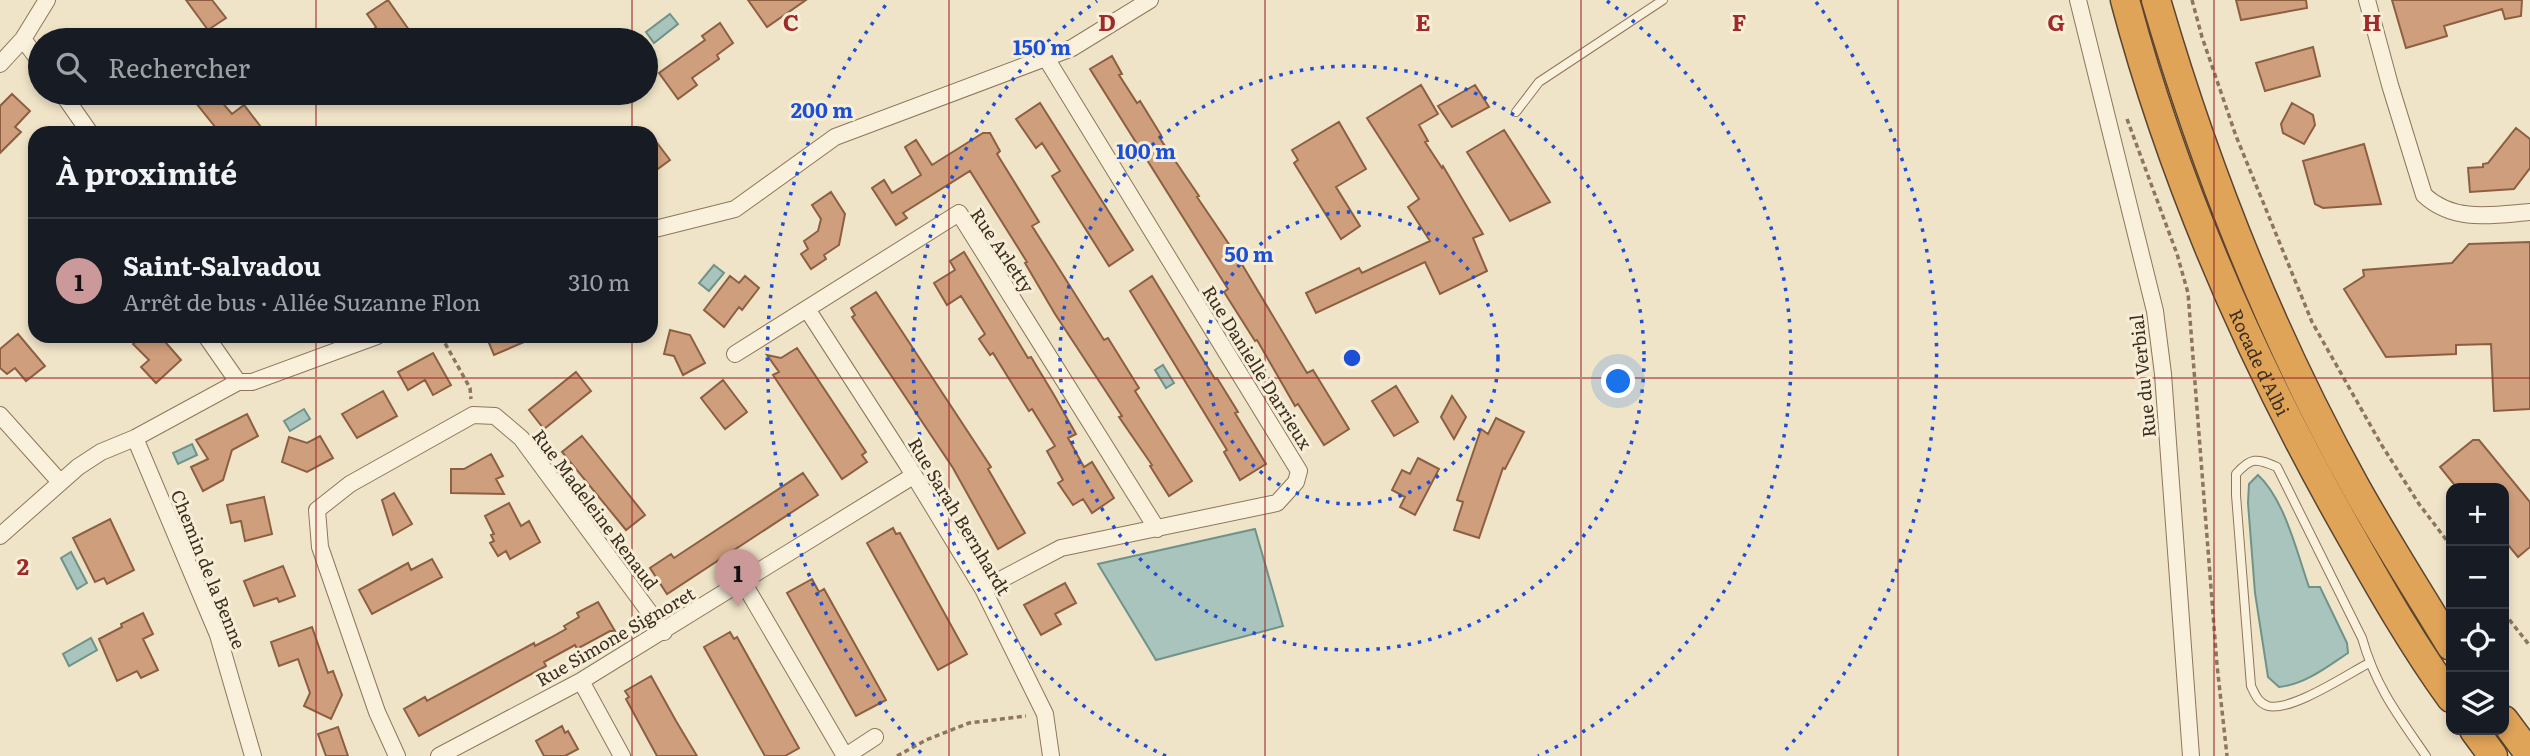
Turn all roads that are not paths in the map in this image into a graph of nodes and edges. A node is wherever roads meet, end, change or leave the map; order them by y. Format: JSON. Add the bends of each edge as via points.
{"nodes":[{"id":1,"x":47,"y":0,"type":"edge"},
{"id":2,"x":1150,"y":0,"type":"edge"},
{"id":3,"x":1662,"y":0,"type":"edge"},
{"id":4,"x":2078,"y":0,"type":"edge"},
{"id":5,"x":2125,"y":0,"type":"edge"},
{"id":6,"x":2157,"y":0,"type":"edge"},
{"id":7,"x":2367,"y":0,"type":"edge"},
{"id":8,"x":29,"y":28,"type":"edge"},
{"id":9,"x":28,"y":30,"type":"edge"},
{"id":10,"x":23,"y":38,"type":"junction"},
{"id":11,"x":28,"y":45,"type":"edge"},
{"id":12,"x":1046,"y":58,"type":"junction"},
{"id":13,"x":0,"y":64,"type":"edge"},
{"id":14,"x":70,"y":105,"type":"edge"},
{"id":15,"x":1516,"y":112,"type":"dead end"},
{"id":16,"x":85,"y":126,"type":"edge"},
{"id":17,"x":2530,"y":212,"type":"edge"},
{"id":18,"x":658,"y":228,"type":"edge"},
{"id":19,"x":807,"y":309,"type":"junction"},
{"id":20,"x":211,"y":343,"type":"edge"},
{"id":21,"x":358,"y":343,"type":"edge"},
{"id":22,"x":735,"y":354,"type":"dead end"},
{"id":23,"x":238,"y":383,"type":"junction"},
{"id":24,"x":0,"y":415,"type":"edge"},
{"id":25,"x":135,"y":438,"type":"junction"},
{"id":26,"x":913,"y":476,"type":"junction"},
{"id":27,"x":60,"y":482,"type":"junction"},
{"id":28,"x":1157,"y":529,"type":"junction"},
{"id":29,"x":0,"y":536,"type":"edge"},
{"id":30,"x":743,"y":582,"type":"junction"},
{"id":31,"x":983,"y":589,"type":"junction"},
{"id":32,"x":664,"y":632,"type":"junction"},
{"id":33,"x":2446,"y":638,"type":"edge"},
{"id":34,"x":2369,"y":663,"type":"junction"},
{"id":35,"x":581,"y":681,"type":"junction"},
{"id":36,"x":2446,"y":690,"type":"edge"},
{"id":37,"x":2509,"y":726,"type":"edge"},
{"id":38,"x":2478,"y":735,"type":"edge"},
{"id":39,"x":875,"y":737,"type":"dead end"},
{"id":40,"x":2530,"y":755,"type":"edge"},
{"id":41,"x":253,"y":756,"type":"edge"},
{"id":42,"x":397,"y":756,"type":"edge"},
{"id":43,"x":439,"y":756,"type":"edge"},
{"id":44,"x":622,"y":756,"type":"edge"},
{"id":45,"x":846,"y":756,"type":"edge"},
{"id":46,"x":1051,"y":756,"type":"edge"},
{"id":47,"x":2191,"y":756,"type":"edge"},
{"id":48,"x":2426,"y":756,"type":"edge"},
{"id":49,"x":2493,"y":756,"type":"edge"}],
"edges":[{"from":1,"to":8,"type":"street"},
{"from":2,"to":12,"type":"street","via":[[1072,48]]},
{"from":3,"to":15,"type":"lane","via":[[1539,82]]},
{"from":4,"to":47,"type":"street","name":"Rue du Verbial","via":[[2155,311]]},
{"from":5,"to":36,"type":"highway","name":"Rocade d'Albi","via":[[2173,153],[2237,316],[2323,487]]},
{"from":6,"to":33,"type":"highway","name":"Rocade d'Albi","via":[[2218,191],[2277,330],[2354,485]]},
{"from":7,"to":17,"type":"street","via":[[2424,195],[2452,213]]},
{"from":9,"to":10,"type":"street"},
{"from":10,"to":11,"type":"street"},
{"from":10,"to":13,"type":"street"},
{"from":12,"to":18,"type":"street","via":[[835,137],[735,209]]},
{"from":12,"to":28,"type":"street","name":"Rue Danielle Darrieux","via":[[1299,471],[1296,482],[1277,503]]},
{"from":14,"to":16,"type":"street"},
{"from":19,"to":22,"type":"street","name":"Rue Arletty"},
{"from":19,"to":26,"type":"street","name":"Rue Sarah Bernhardt"},
{"from":19,"to":28,"type":"street","name":"Rue Arletty","via":[[958,213]]},
{"from":20,"to":23,"type":"street"},
{"from":21,"to":23,"type":"street"},
{"from":23,"to":25,"type":"street"},
{"from":24,"to":27,"type":"street"},
{"from":25,"to":27,"type":"street","via":[[101,452]]},
{"from":25,"to":41,"type":"street","name":"Chemin de la Benne","via":[[218,635]]},
{"from":26,"to":30,"type":"street","name":"Rue Simone Signoret"},
{"from":26,"to":31,"type":"street","name":"Rue Sarah Bernhardt"},
{"from":27,"to":29,"type":"street"},
{"from":28,"to":31,"type":"street","name":"Rue Danielle Darrieux","via":[[1061,548]]},
{"from":30,"to":32,"type":"street","name":"Rue Simone Signoret"},
{"from":30,"to":45,"type":"street"},
{"from":31,"to":46,"type":"street","name":"Rue Sarah Bernhardt","via":[[1045,714]]},
{"from":32,"to":35,"type":"street","name":"Rue Simone Signoret"},
{"from":32,"to":42,"type":"street","name":"Rue Madeleine Renaud","via":[[520,438],[495,416],[473,415],[350,484],[317,510],[320,547],[377,712]]},
{"from":34,"to":34,"type":"lane","via":[[2362,638],[2277,467],[2259,459],[2246,463],[2236,474],[2236,495],[2251,685],[2259,701],[2269,707],[2289,705]]},
{"from":34,"to":48,"type":"lane","via":[[2382,691]]},
{"from":35,"to":43,"type":"street","name":"Rue Simone Signoret"},
{"from":35,"to":44,"type":"street"},
{"from":37,"to":40,"type":"highway"},
{"from":38,"to":49,"type":"highway"},
{"from":39,"to":45,"type":"street"}]}
